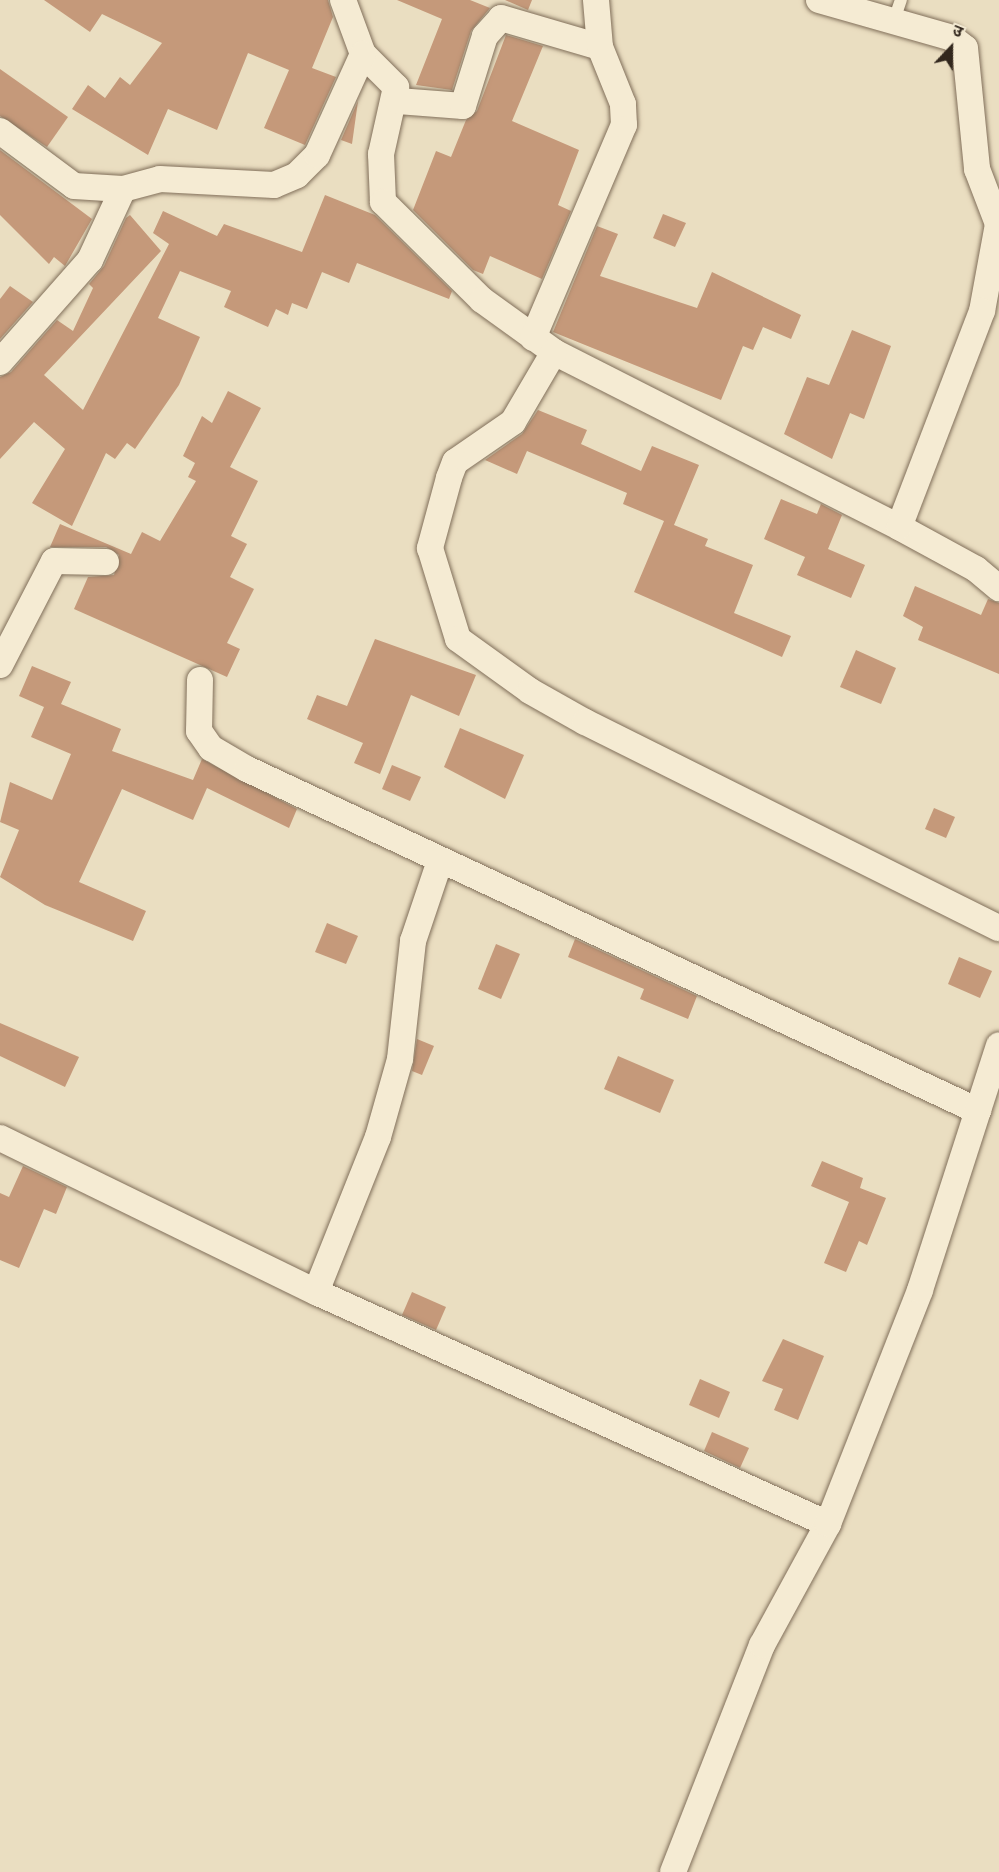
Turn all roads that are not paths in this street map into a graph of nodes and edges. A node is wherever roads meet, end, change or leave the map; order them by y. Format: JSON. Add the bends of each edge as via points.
{"nodes":[{"id":1,"x":344,"y":0,"type":"edge"},
{"id":2,"x":596,"y":0,"type":"edge"},
{"id":3,"x":819,"y":0,"type":"edge"},
{"id":4,"x":897,"y":10,"type":"edge"},
{"id":5,"x":600,"y":47,"type":"junction"},
{"id":6,"x":363,"y":54,"type":"junction"},
{"id":7,"x":398,"y":101,"type":"junction"},
{"id":8,"x":0,"y":131,"type":"edge"},
{"id":9,"x":123,"y":189,"type":"junction"},
{"id":10,"x":543,"y":345,"type":"junction"},
{"id":11,"x":0,"y":362,"type":"edge"},
{"id":12,"x":899,"y":526,"type":"junction"},
{"id":13,"x":106,"y":562,"type":"dead end"},
{"id":14,"x":999,"y":588,"type":"edge"},
{"id":15,"x":0,"y":665,"type":"edge"},
{"id":16,"x":200,"y":680,"type":"dead end"},
{"id":17,"x":440,"y":861,"type":"junction"},
{"id":18,"x":999,"y":928,"type":"edge"},
{"id":19,"x":999,"y":1045,"type":"edge"},
{"id":20,"x":978,"y":1111,"type":"junction"},
{"id":21,"x":0,"y":1138,"type":"edge"},
{"id":22,"x":316,"y":1292,"type":"junction"},
{"id":23,"x":828,"y":1524,"type":"junction"},
{"id":24,"x":673,"y":1872,"type":"edge"}],
"edges":[{"from":1,"to":6,"type":"street"},
{"from":2,"to":5,"type":"street"},
{"from":3,"to":4,"type":"street"},
{"from":4,"to":12,"type":"street","via":[[966,48],[977,169],[998,224],[982,310]]},
{"from":5,"to":7,"type":"street","via":[[501,18],[485,36],[463,106]]},
{"from":5,"to":10,"type":"street","via":[[623,104],[624,125]]},
{"from":6,"to":7,"type":"street","via":[[388,74]]},
{"from":6,"to":9,"type":"street","via":[[316,154],[287,181],[258,186],[160,178]]},
{"from":7,"to":10,"type":"street","via":[[381,154],[383,202],[482,300]]},
{"from":8,"to":9,"type":"street","via":[[74,186]]},
{"from":9,"to":11,"type":"street","via":[[90,260]]},
{"from":10,"to":12,"type":"street"},
{"from":10,"to":18,"type":"street","via":[[513,422],[455,462],[449,478],[430,548],[458,639],[530,691],[585,722]]},
{"from":12,"to":14,"type":"street","via":[[976,569]]},
{"from":13,"to":15,"type":"street","via":[[54,561]]},
{"from":16,"to":17,"type":"street","via":[[199,731],[211,748]]},
{"from":17,"to":20,"type":"street"},
{"from":17,"to":22,"type":"street","via":[[413,941],[400,1059],[378,1137]]},
{"from":19,"to":20,"type":"street"},
{"from":20,"to":23,"type":"street","via":[[920,1290]]},
{"from":21,"to":22,"type":"street"},
{"from":22,"to":23,"type":"street"},
{"from":23,"to":24,"type":"street","via":[[758,1656]]}]}
